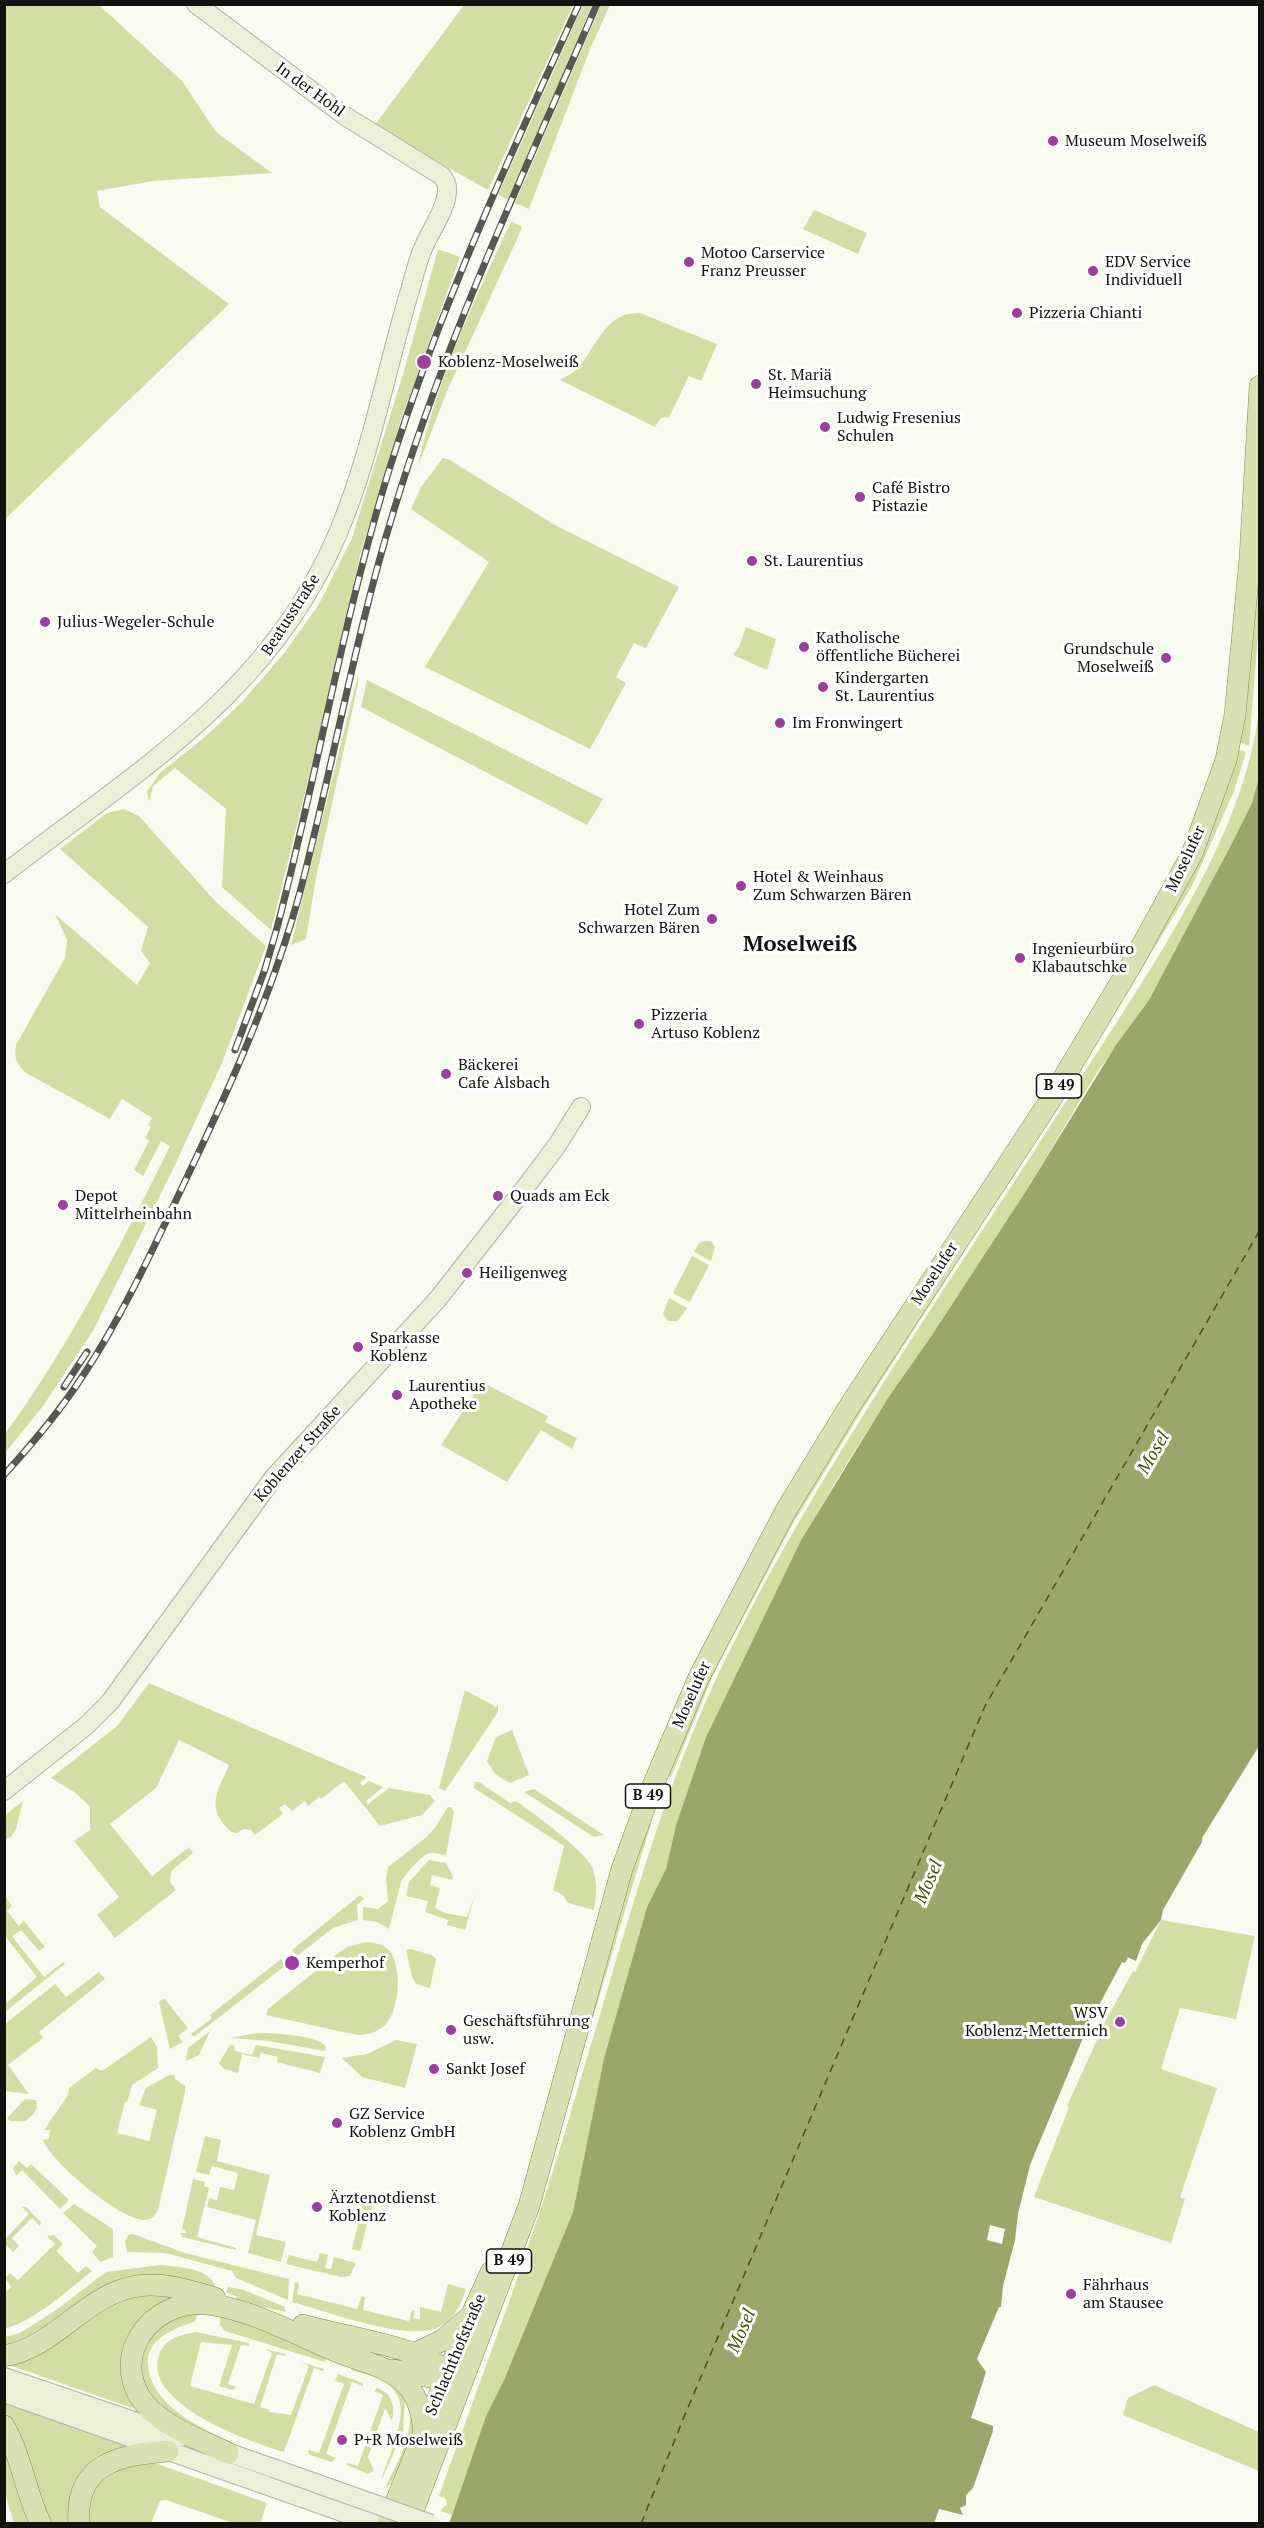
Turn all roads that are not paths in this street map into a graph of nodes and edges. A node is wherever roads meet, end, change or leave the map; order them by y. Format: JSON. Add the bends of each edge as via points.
{"nodes":[{"id":1,"x":196,"y":4,"type":"edge"},
{"id":2,"x":441,"y":187,"type":"joint"},
{"id":3,"x":1260,"y":386,"type":"edge"},
{"id":4,"x":4,"y":874,"type":"edge"},
{"id":5,"x":580,"y":1107,"type":"dead end"},
{"id":6,"x":4,"y":1791,"type":"edge"},
{"id":7,"x":542,"y":2153,"type":"junction"},
{"id":8,"x":200,"y":2299,"type":"junction"},
{"id":9,"x":234,"y":2307,"type":"junction"},
{"id":10,"x":472,"y":2314,"type":"junction"},
{"id":11,"x":416,"y":2353,"type":"junction"},
{"id":12,"x":4,"y":2356,"type":"edge"},
{"id":13,"x":469,"y":2366,"type":"junction"},
{"id":14,"x":381,"y":2368,"type":"junction"},
{"id":15,"x":4,"y":2377,"type":"edge"},
{"id":16,"x":447,"y":2377,"type":"junction"},
{"id":17,"x":4,"y":2393,"type":"edge"},
{"id":18,"x":451,"y":2410,"type":"junction"},
{"id":19,"x":4,"y":2426,"type":"edge"},
{"id":20,"x":424,"y":2432,"type":"junction"},
{"id":21,"x":168,"y":2451,"type":"junction"},
{"id":22,"x":228,"y":2453,"type":"junction"},
{"id":23,"x":270,"y":2477,"type":"junction"},
{"id":24,"x":40,"y":2523,"type":"edge"},
{"id":25,"x":79,"y":2523,"type":"edge"},
{"id":26,"x":376,"y":2523,"type":"edge"},
{"id":27,"x":387,"y":2523,"type":"edge"},
{"id":28,"x":408,"y":2523,"type":"edge"},
{"id":29,"x":431,"y":2523,"type":"edge"}],
"edges":[{"from":1,"to":2,"type":"street","name":"In der Hohl","via":[[345,116],[442,176]]},
{"from":2,"to":4,"type":"street","name":"Beatusstraße","via":[[446,199],[422,250],[349,504],[326,560],[294,616],[239,686],[190,731]]},
{"from":3,"to":7,"type":"main road","name":"Moselufer","number":"B 49","via":[[1250,558],[1235,715],[1226,760],[1192,854],[1101,1017],[847,1410],[735,1604],[678,1725],[626,1858]]},
{"from":5,"to":6,"type":"street","name":"Koblenzer Straße","via":[[558,1144],[437,1300],[274,1477],[111,1702]]},
{"from":7,"to":10,"type":"main road","name":"Schlachthofstraße","number":"B 49"},
{"from":7,"to":13,"type":"main road","name":"Schlachthofstraße","number":"B 49","via":[[529,2206]]},
{"from":8,"to":9,"type":"main road"},
{"from":8,"to":12,"type":"main road","via":[[162,2286],[128,2288],[99,2301],[44,2342]]},
{"from":8,"to":22,"type":"main road","via":[[157,2317],[146,2326],[133,2353],[133,2377],[140,2396],[153,2411]]},
{"from":9,"to":11,"type":"main road"},
{"from":9,"to":14,"type":"main road"},
{"from":10,"to":11,"type":"main road","via":[[443,2340]]},
{"from":10,"to":16,"type":"main road","name":"Schlachthofstraße","number":"B 49"},
{"from":11,"to":16,"type":"main road","via":[[436,2363]]},
{"from":13,"to":16,"type":"main road"},
{"from":13,"to":18,"type":"main road","name":"Schlachthofstraße","number":"B 49"},
{"from":14,"to":16,"type":"main road"},
{"from":14,"to":20,"type":"main road","via":[[411,2389],[421,2411]]},
{"from":15,"to":22,"type":"street"},
{"from":16,"to":18,"type":"main road"},
{"from":16,"to":20,"type":"main road","name":"Schlachthofstraße","number":"B 49"},
{"from":17,"to":21,"type":"street"},
{"from":18,"to":28,"type":"main road","name":"Schlachthofstraße","number":"B 49"},
{"from":19,"to":24,"type":"main road"},
{"from":20,"to":27,"type":"main road","name":"Schlachthofstraße","number":"B 49"},
{"from":21,"to":23,"type":"street"},
{"from":21,"to":25,"type":"main road","via":[[118,2457],[100,2467],[84,2488]]},
{"from":22,"to":23,"type":"street"},
{"from":23,"to":26,"type":"street"},
{"from":23,"to":29,"type":"street","bridge":true}]}
